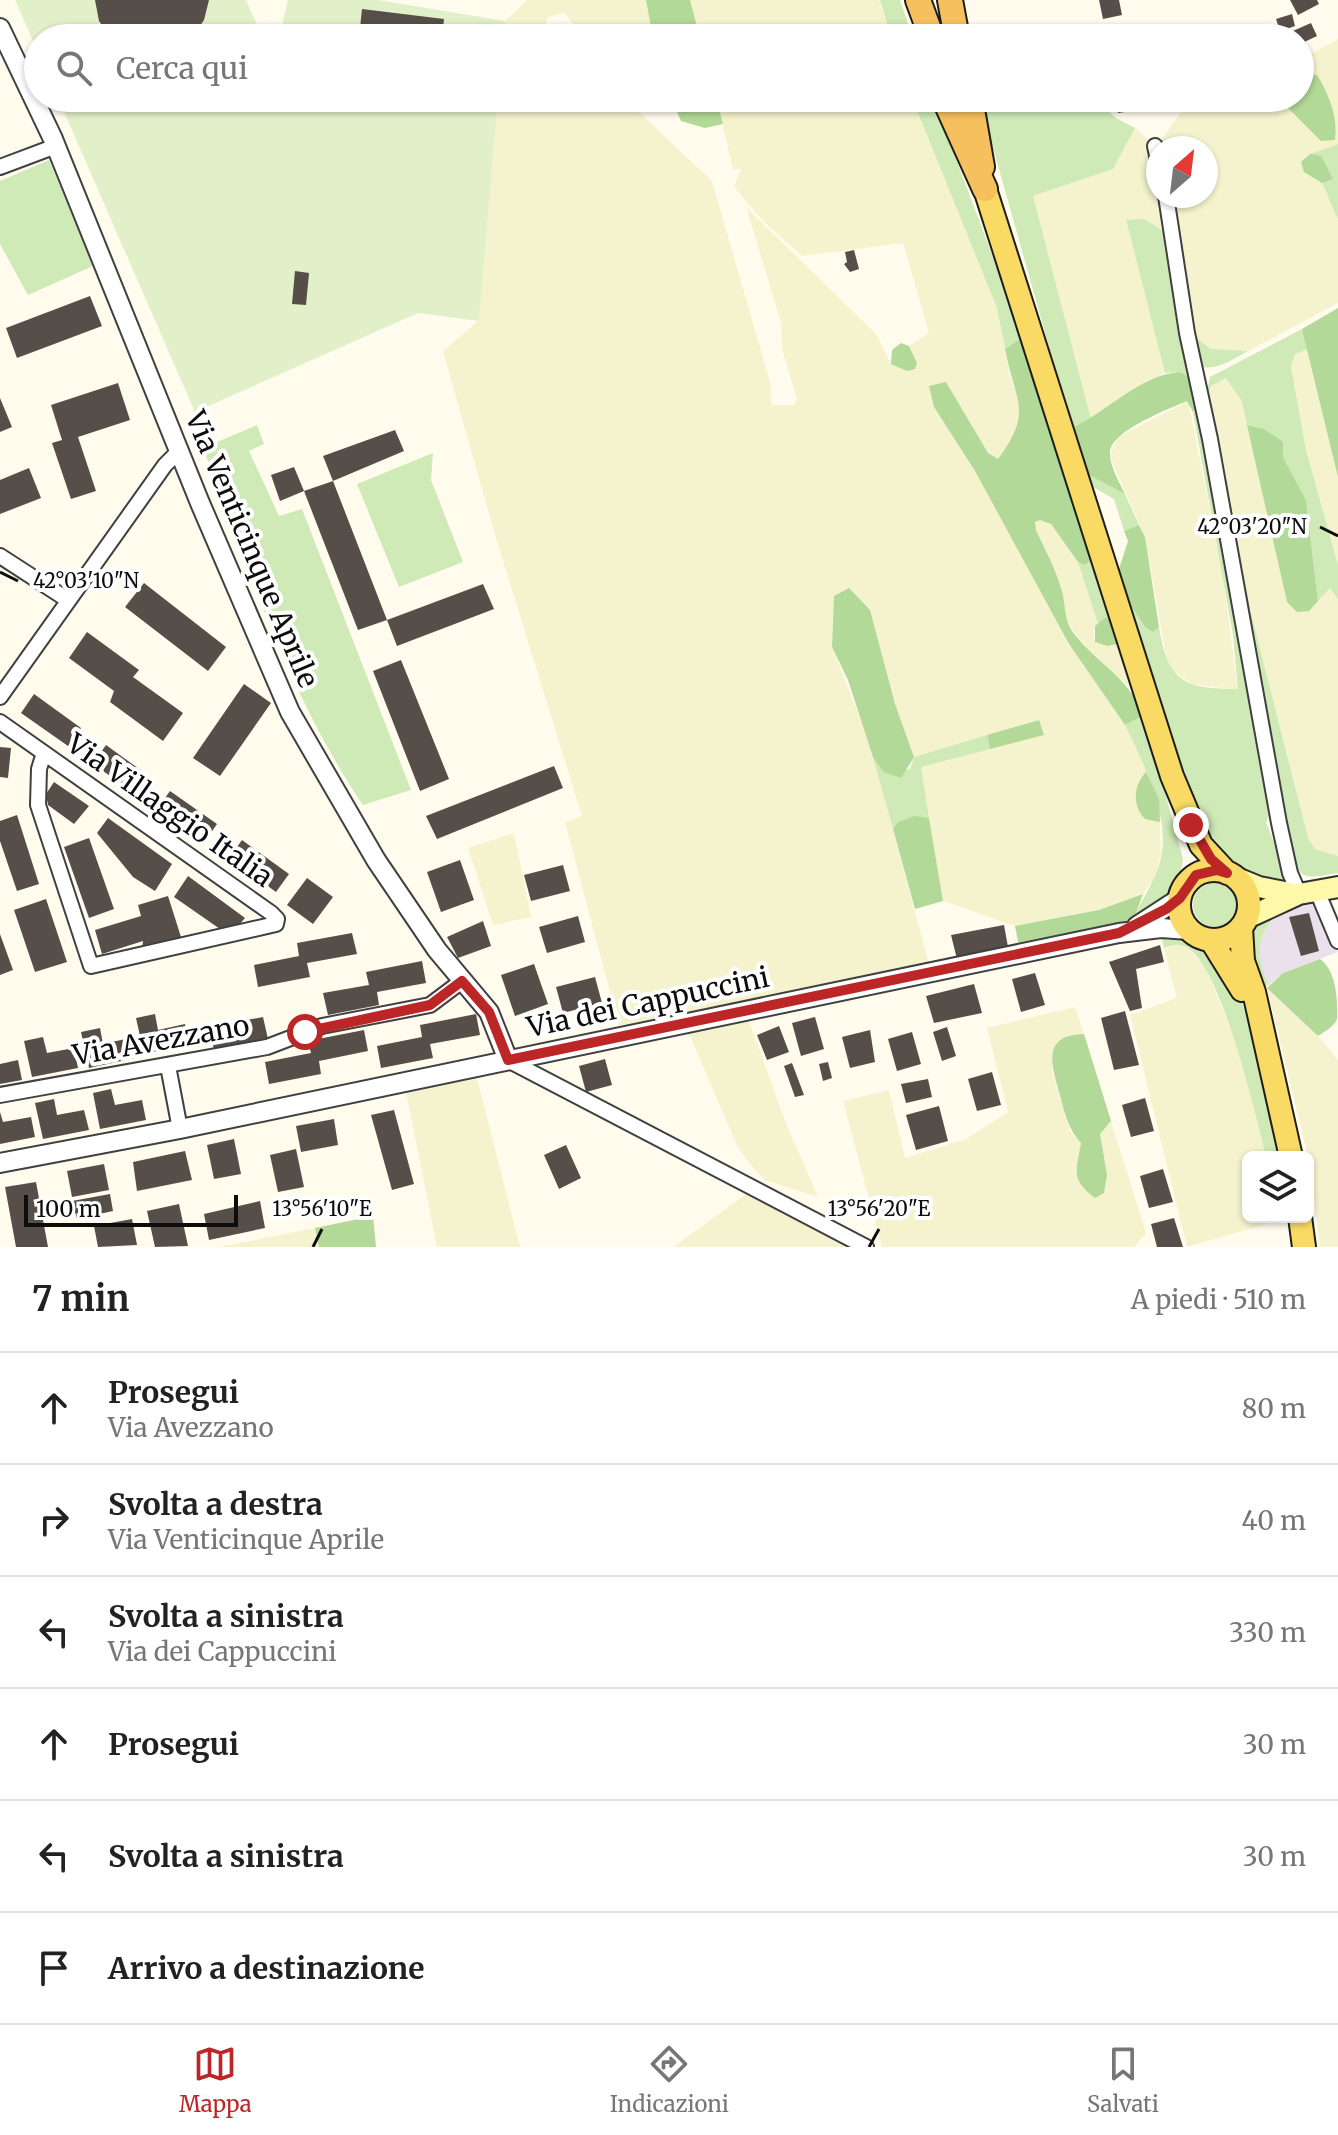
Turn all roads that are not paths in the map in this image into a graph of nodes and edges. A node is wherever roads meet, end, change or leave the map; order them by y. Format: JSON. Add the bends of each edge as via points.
{"nodes":[{"id":1,"x":908,"y":0,"type":"edge"},
{"id":2,"x":918,"y":0,"type":"edge"},
{"id":3,"x":930,"y":0,"type":"edge"},
{"id":4,"x":950,"y":0,"type":"edge"},
{"id":5,"x":917,"y":24,"type":"edge"},
{"id":6,"x":927,"y":24,"type":"edge"},
{"id":7,"x":937,"y":24,"type":"edge"},
{"id":8,"x":954,"y":24,"type":"edge"},
{"id":9,"x":0,"y":28,"type":"edge"},
{"id":10,"x":24,"y":79,"type":"edge"},
{"id":11,"x":40,"y":112,"type":"edge"},
{"id":12,"x":950,"y":112,"type":"edge"},
{"id":13,"x":964,"y":112,"type":"edge"},
{"id":14,"x":56,"y":146,"type":"junction"},
{"id":15,"x":0,"y":167,"type":"edge"},
{"id":16,"x":985,"y":189,"type":"junction"},
{"id":17,"x":1168,"y":208,"type":"edge"},
{"id":18,"x":179,"y":451,"type":"junction"},
{"id":19,"x":0,"y":556,"type":"edge"},
{"id":20,"x":68,"y":600,"type":"junction"},
{"id":21,"x":0,"y":697,"type":"edge"},
{"id":22,"x":0,"y":722,"type":"edge"},
{"id":23,"x":44,"y":753,"type":"junction"},
{"id":24,"x":1172,"y":776,"type":"junction"},
{"id":25,"x":1232,"y":876,"type":"junction"},
{"id":26,"x":1338,"y":887,"type":"edge"},
{"id":27,"x":1184,"y":890,"type":"junction"},
{"id":28,"x":1308,"y":893,"type":"junction"},
{"id":29,"x":1244,"y":923,"type":"junction"},
{"id":30,"x":1189,"y":930,"type":"junction"},
{"id":31,"x":1119,"y":933,"type":"junction"},
{"id":32,"x":1211,"y":940,"type":"junction"},
{"id":33,"x":1338,"y":941,"type":"edge"},
{"id":34,"x":462,"y":981,"type":"junction"},
{"id":35,"x":1261,"y":1031,"type":"junction"},
{"id":36,"x":508,"y":1060,"type":"junction"},
{"id":37,"x":168,"y":1066,"type":"junction"},
{"id":38,"x":0,"y":1095,"type":"edge"},
{"id":39,"x":180,"y":1129,"type":"junction"},
{"id":40,"x":1290,"y":1151,"type":"edge"},
{"id":41,"x":0,"y":1163,"type":"edge"},
{"id":42,"x":1301,"y":1223,"type":"edge"},
{"id":43,"x":866,"y":1247,"type":"edge"},
{"id":44,"x":1304,"y":1247,"type":"edge"}],
"edges":[{"from":1,"to":5,"type":"highway"},
{"from":2,"to":6,"type":"highway"},
{"from":3,"to":7,"type":"highway"},
{"from":4,"to":8,"type":"highway"},
{"from":9,"to":10,"type":"street","name":"Via Venticinque Aprile"},
{"from":11,"to":14,"type":"street","name":"Via Venticinque Aprile"},
{"from":12,"to":16,"type":"highway"},
{"from":13,"to":16,"type":"highway"},
{"from":14,"to":15,"type":"street"},
{"from":14,"to":18,"type":"street","name":"Via Venticinque Aprile"},
{"from":16,"to":24,"type":"main road"},
{"from":17,"to":28,"type":"street","via":[[1279,823],[1290,873]]},
{"from":18,"to":20,"type":"street"},
{"from":18,"to":34,"type":"street","name":"Via Venticinque Aprile","via":[[290,712],[376,860]]},
{"from":19,"to":20,"type":"street"},
{"from":20,"to":21,"type":"street"},
{"from":22,"to":23,"type":"street","name":"Via Villaggio Italia"},
{"from":23,"to":23,"type":"street","name":"Via Villaggio Italia","via":[[37,801],[91,966],[276,924],[271,913]]},
{"from":24,"to":25,"type":"main road","via":[[1201,845]]},
{"from":24,"to":27,"type":"main road","via":[[1188,858]]},
{"from":25,"to":27,"type":"main road","via":[[1206,871]]},
{"from":25,"to":28,"type":"main road","via":[[1259,887]]},
{"from":25,"to":29,"type":"main road","via":[[1248,896]]},
{"from":26,"to":28,"type":"main road"},
{"from":27,"to":30,"type":"main road","via":[[1182,920]]},
{"from":27,"to":31,"type":"street","name":"Via dei Cappuccini","via":[[1151,918]]},
{"from":28,"to":29,"type":"main road"},
{"from":28,"to":33,"type":"street"},
{"from":29,"to":32,"type":"main road","via":[[1222,940]]},
{"from":29,"to":35,"type":"main road","via":[[1243,961]]},
{"from":30,"to":31,"type":"street","name":"Via dei Cappuccini"},
{"from":30,"to":32,"type":"main road"},
{"from":31,"to":36,"type":"street","name":"Via dei Cappuccini"},
{"from":32,"to":35,"type":"main road"},
{"from":34,"to":36,"type":"street","name":"Via Venticinque Aprile","via":[[489,1012]]},
{"from":34,"to":37,"type":"street","name":"Via Avezzano","via":[[430,1005],[322,1026],[267,1047]]},
{"from":35,"to":40,"type":"main road"},
{"from":36,"to":39,"type":"street","name":"Via dei Cappuccini"},
{"from":36,"to":43,"type":"street"},
{"from":37,"to":38,"type":"street","name":"Via Avezzano"},
{"from":37,"to":39,"type":"street"},
{"from":39,"to":41,"type":"street","name":"Via dei Cappuccini"},
{"from":42,"to":44,"type":"main road"}]}
